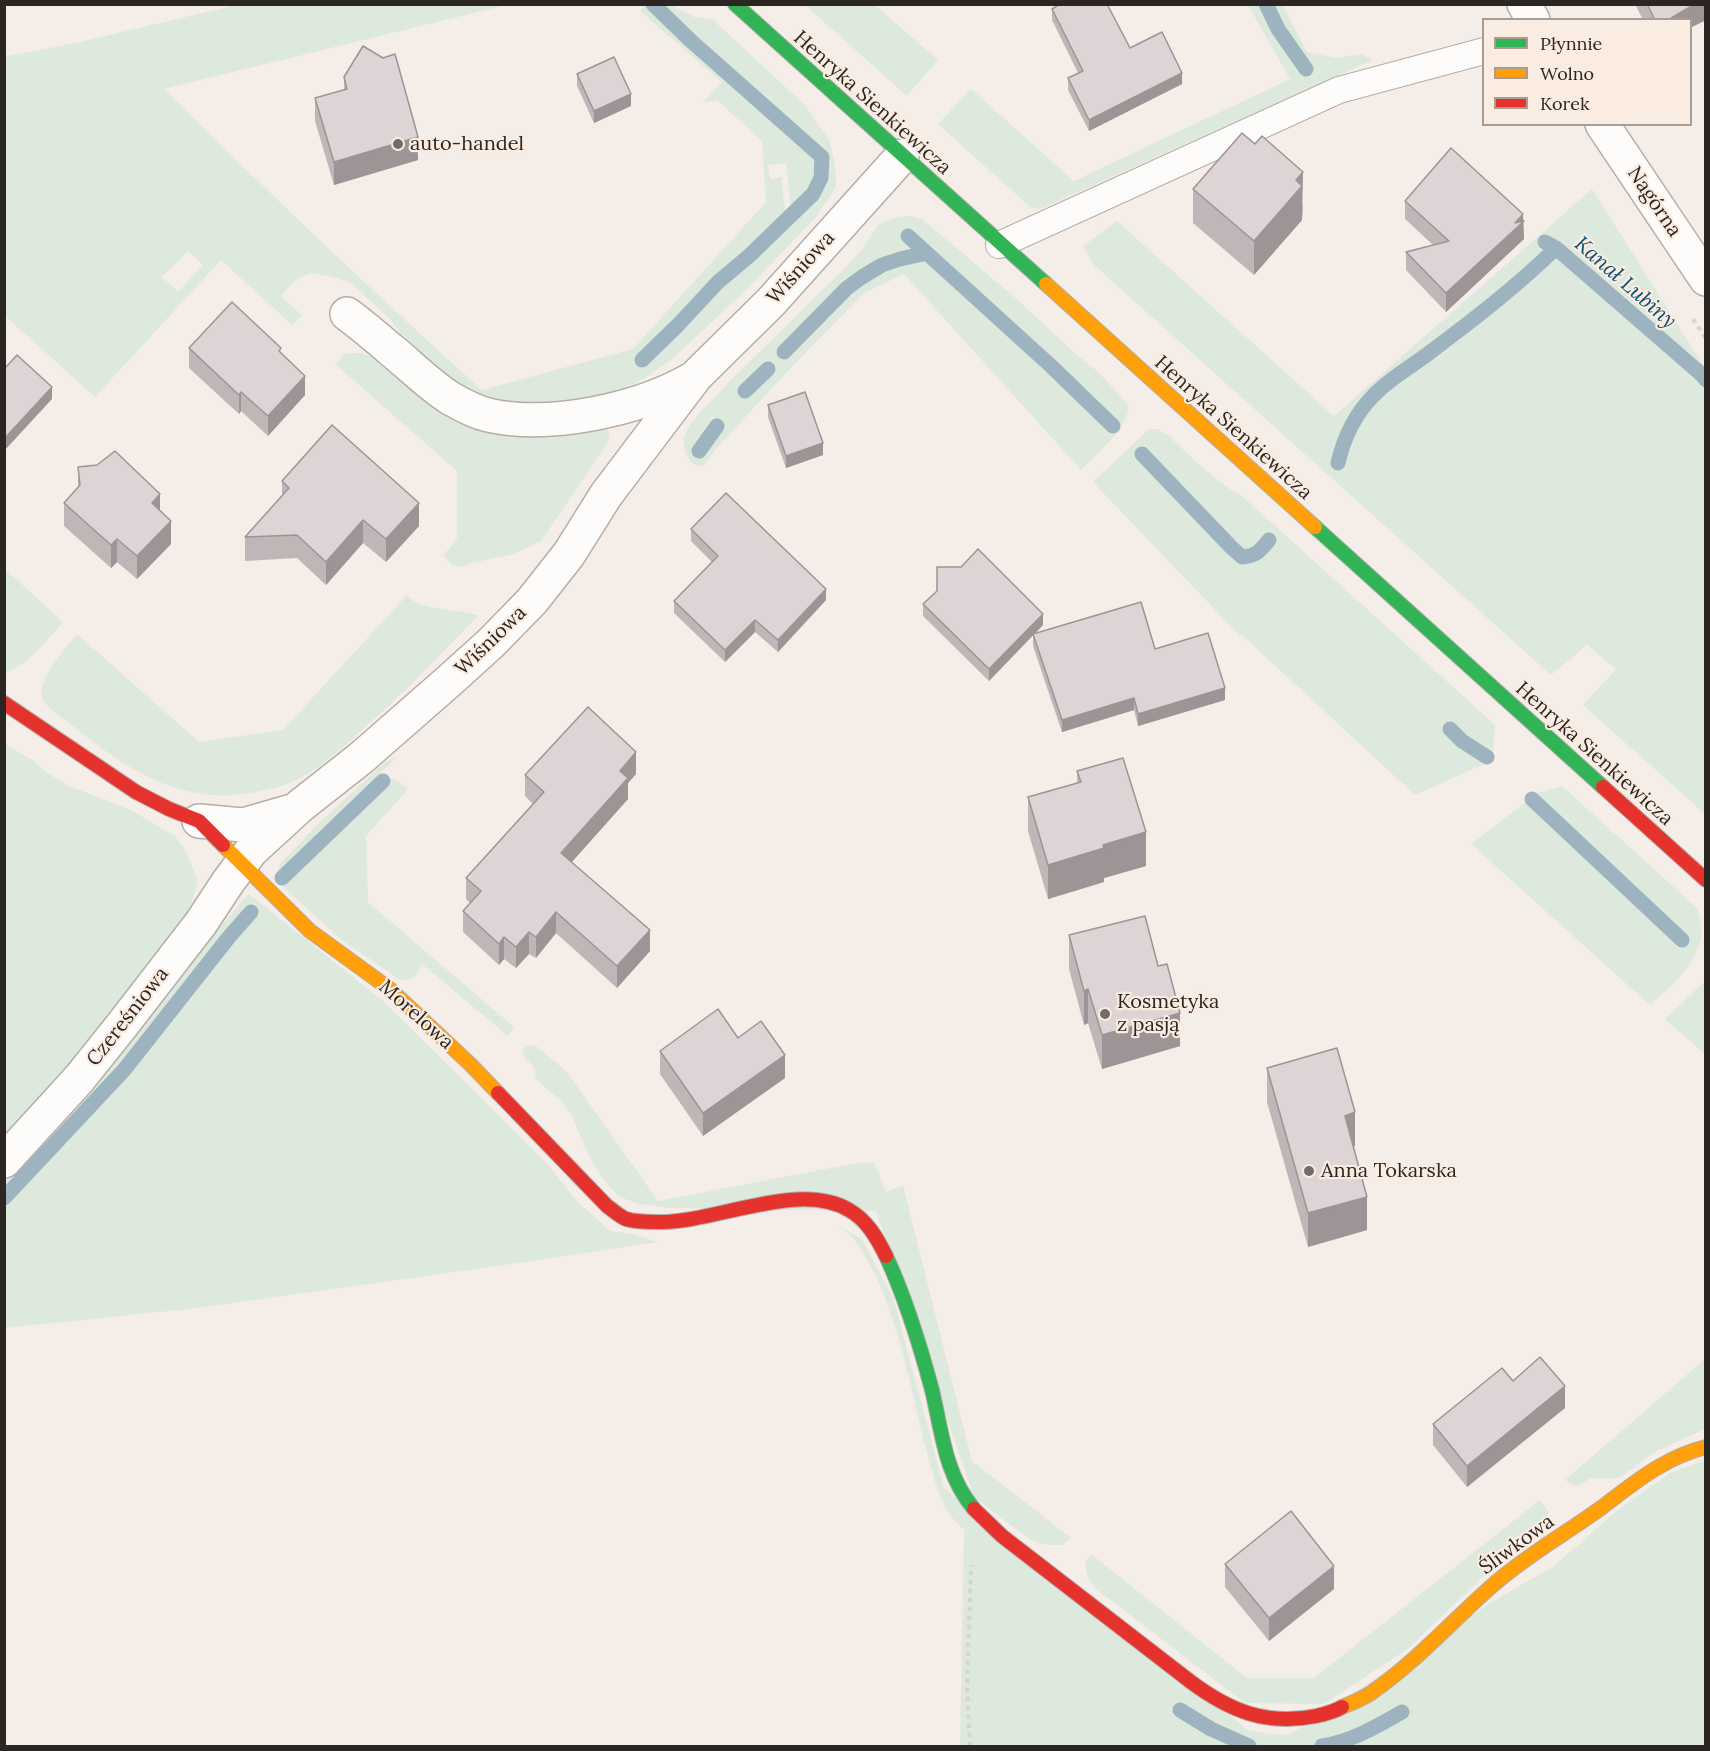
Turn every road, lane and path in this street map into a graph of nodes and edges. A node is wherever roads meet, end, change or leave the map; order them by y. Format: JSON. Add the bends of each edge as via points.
{"nodes":[{"id":1,"x":735,"y":4,"type":"edge"},
{"id":2,"x":1524,"y":4,"type":"edge"},
{"id":3,"x":1532,"y":18,"type":"edge"},
{"id":4,"x":1482,"y":52,"type":"edge"},
{"id":5,"x":1603,"y":126,"type":"edge"},
{"id":6,"x":902,"y":156,"type":"junction"},
{"id":7,"x":999,"y":245,"type":"junction"},
{"id":8,"x":1706,"y":279,"type":"edge"},
{"id":9,"x":347,"y":314,"type":"dead end"},
{"id":10,"x":696,"y":376,"type":"junction"},
{"id":11,"x":4,"y":703,"type":"edge"},
{"id":12,"x":300,"y":806,"type":"junction"},
{"id":13,"x":199,"y":821,"type":"junction"},
{"id":14,"x":241,"y":864,"type":"junction"},
{"id":15,"x":1706,"y":880,"type":"edge"},
{"id":16,"x":4,"y":1161,"type":"edge"},
{"id":17,"x":625,"y":1218,"type":"joint"},
{"id":18,"x":1700,"y":1448,"type":"edge"},
{"id":19,"x":987,"y":1524,"type":"junction"},
{"id":20,"x":970,"y":1746,"type":"edge"}],
"edges":[{"from":1,"to":6,"type":"street","name":"Henryka Sienkiewicza"},
{"from":2,"to":3,"type":"street"},
{"from":4,"to":7,"type":"lane","via":[[1339,90]]},
{"from":5,"to":8,"type":"street","name":"Nagórna"},
{"from":6,"to":7,"type":"street","name":"Henryka Sienkiewicza"},
{"from":6,"to":10,"type":"street","name":"Wiśniowa","via":[[771,302]]},
{"from":7,"to":15,"type":"street","name":"Henryka Sienkiewicza"},
{"from":9,"to":10,"type":"street","name":"Wiśniowa","via":[[450,398],[485,414],[508,419],[556,418],[612,409],[675,389]]},
{"from":10,"to":12,"type":"street","name":"Wiśniowa","via":[[532,601],[411,715]]},
{"from":11,"to":13,"type":"street","name":"Morelowa","via":[[136,792]]},
{"from":12,"to":13,"type":"street","name":"Morelowa","via":[[243,825]]},
{"from":12,"to":14,"type":"street","name":"Wiśniowa"},
{"from":13,"to":14,"type":"street","name":"Morelowa"},
{"from":14,"to":16,"type":"street","name":"Czereśniowa","via":[[123,1024]]},
{"from":14,"to":17,"type":"street","name":"Morelowa","via":[[310,931],[415,1013],[478,1072],[607,1206]]},
{"from":17,"to":19,"type":"street","name":"Śliwkowa","via":[[687,1221],[789,1199],[828,1202],[863,1221],[877,1238],[909,1310],[949,1467],[968,1503]]},
{"from":18,"to":19,"type":"street","name":"Śliwkowa","via":[[1656,1467],[1521,1562],[1409,1664],[1358,1701],[1313,1718],[1261,1718],[1221,1702]]},
{"from":19,"to":20,"type":"path","via":[[972,1547],[967,1677]]}]}
